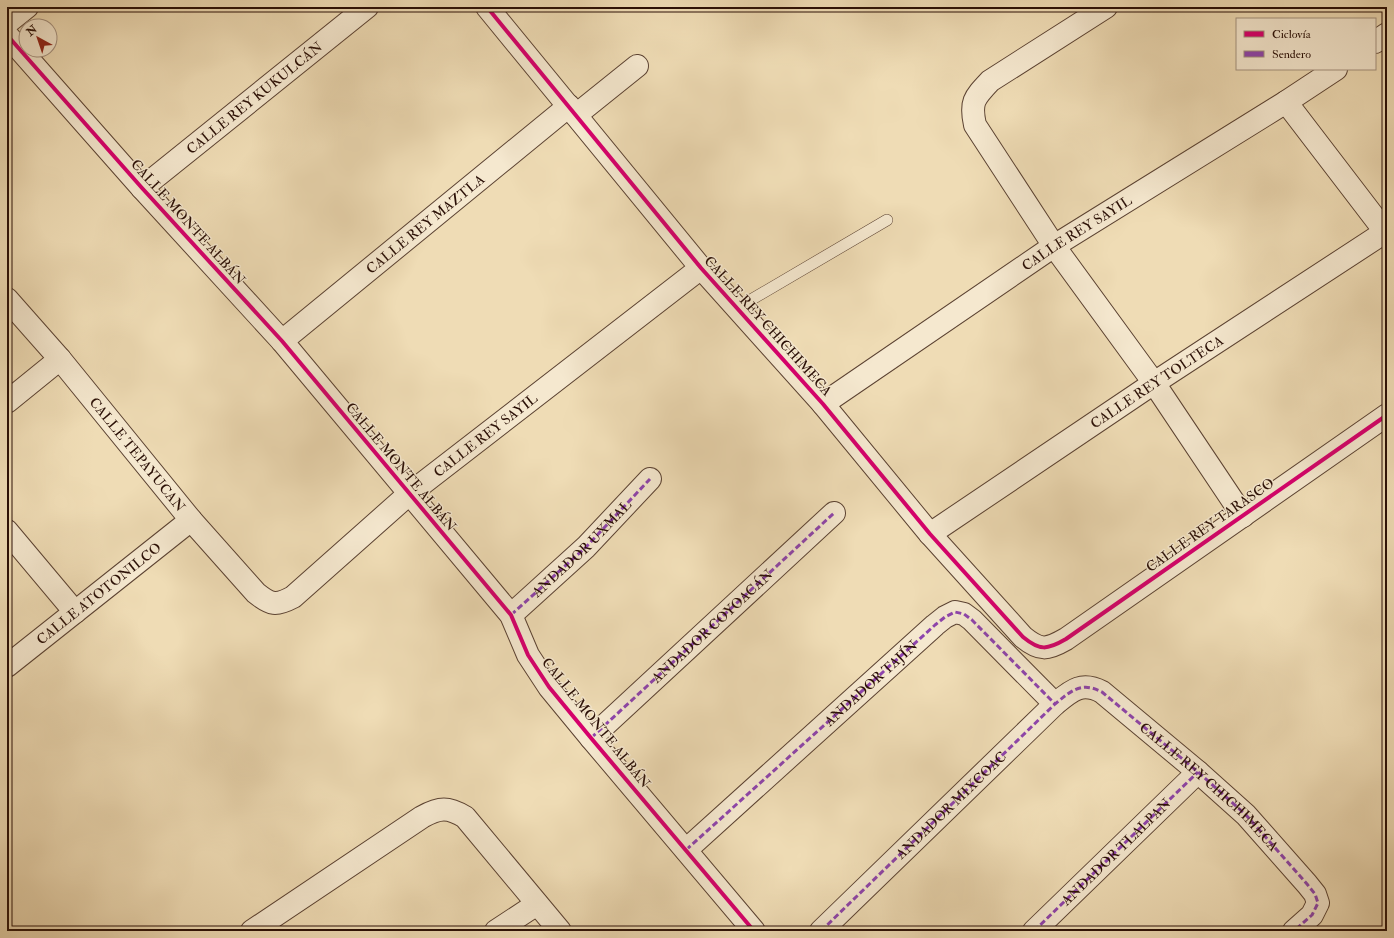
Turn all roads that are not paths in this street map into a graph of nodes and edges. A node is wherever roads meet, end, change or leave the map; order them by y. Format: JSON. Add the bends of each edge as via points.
{"nodes":[{"id":1,"x":27,"y":7,"type":"edge"},
{"id":2,"x":367,"y":7,"type":"edge"},
{"id":3,"x":487,"y":7,"type":"edge"},
{"id":4,"x":1106,"y":7,"type":"edge"},
{"id":5,"x":7,"y":24,"type":"edge"},
{"id":6,"x":1387,"y":34,"type":"edge"},
{"id":7,"x":7,"y":35,"type":"edge"},
{"id":8,"x":1376,"y":41,"type":"edge"},
{"id":9,"x":637,"y":66,"type":"dead end"},
{"id":10,"x":1334,"y":70,"type":"edge"},
{"id":11,"x":1286,"y":102,"type":"junction"},
{"id":12,"x":572,"y":111,"type":"junction"},
{"id":13,"x":142,"y":188,"type":"junction"},
{"id":14,"x":887,"y":220,"type":"dead end"},
{"id":15,"x":1386,"y":233,"type":"edge"},
{"id":16,"x":1054,"y":246,"type":"junction"},
{"id":17,"x":701,"y":268,"type":"junction"},
{"id":18,"x":7,"y":299,"type":"edge"},
{"id":19,"x":736,"y":308,"type":"junction"},
{"id":20,"x":282,"y":341,"type":"junction"},
{"id":21,"x":60,"y":359,"type":"junction"},
{"id":22,"x":1154,"y":383,"type":"junction"},
{"id":23,"x":7,"y":402,"type":"edge"},
{"id":24,"x":822,"y":404,"type":"junction"},
{"id":25,"x":1387,"y":415,"type":"edge"},
{"id":26,"x":650,"y":479,"type":"dead end"},
{"id":27,"x":409,"y":494,"type":"junction"},
{"id":28,"x":834,"y":513,"type":"dead end"},
{"id":29,"x":1243,"y":516,"type":"junction"},
{"id":30,"x":191,"y":520,"type":"junction"},
{"id":31,"x":7,"y":531,"type":"edge"},
{"id":32,"x":930,"y":534,"type":"junction"},
{"id":33,"x":273,"y":604,"type":"joint"},
{"id":34,"x":75,"y":612,"type":"junction"},
{"id":35,"x":511,"y":616,"type":"junction"},
{"id":36,"x":1044,"y":648,"type":"joint"},
{"id":37,"x":7,"y":666,"type":"edge"},
{"id":38,"x":1086,"y":687,"type":"joint"},
{"id":39,"x":1055,"y":704,"type":"junction"},
{"id":40,"x":591,"y":738,"type":"junction"},
{"id":41,"x":1198,"y":772,"type":"junction"},
{"id":42,"x":686,"y":850,"type":"junction"},
{"id":43,"x":537,"y":904,"type":"junction"},
{"id":44,"x":252,"y":931,"type":"edge"},
{"id":45,"x":496,"y":931,"type":"edge"},
{"id":46,"x":560,"y":931,"type":"edge"},
{"id":47,"x":754,"y":931,"type":"edge"},
{"id":48,"x":821,"y":931,"type":"edge"},
{"id":49,"x":1034,"y":931,"type":"edge"},
{"id":50,"x":1294,"y":931,"type":"edge"}],
"edges":[{"from":1,"to":5,"type":"street"},
{"from":2,"to":13,"type":"street","name":"CALLE REY KUKULCÁN"},
{"from":3,"to":12,"type":"street","name":"CALLE REY CHICHIMECA"},
{"from":4,"to":16,"type":"street","via":[[990,81],[980,91],[973,104],[975,125]]},
{"from":6,"to":8,"type":"street"},
{"from":7,"to":13,"type":"street","name":"CALLE MONTE ALBÁN"},
{"from":9,"to":12,"type":"street","name":"CALLE REY MAZTLA"},
{"from":10,"to":11,"type":"street","name":"CALLE REY SAYIL"},
{"from":11,"to":15,"type":"street"},
{"from":11,"to":16,"type":"street","name":"CALLE REY SAYIL"},
{"from":12,"to":17,"type":"street","name":"CALLE REY CHICHIMECA"},
{"from":12,"to":20,"type":"street","name":"CALLE REY MAZTLA"},
{"from":13,"to":20,"type":"street","name":"CALLE MONTE ALBÁN"},
{"from":14,"to":19,"type":"lane"},
{"from":15,"to":22,"type":"street","name":"CALLE REY TOLTECA"},
{"from":16,"to":22,"type":"street"},
{"from":16,"to":24,"type":"street","name":"CALLE REY SAYIL"},
{"from":17,"to":19,"type":"street","name":"CALLE REY CHICHIMECA"},
{"from":17,"to":27,"type":"street","name":"CALLE REY SAYIL"},
{"from":18,"to":21,"type":"street","name":"CALLE TEPAYUCAN"},
{"from":19,"to":24,"type":"street","name":"CALLE REY CHICHIMECA"},
{"from":20,"to":27,"type":"street","name":"CALLE MONTE ALBÁN"},
{"from":21,"to":23,"type":"street"},
{"from":21,"to":30,"type":"street","name":"CALLE TEPAYUCAN"},
{"from":22,"to":29,"type":"street"},
{"from":22,"to":32,"type":"street","name":"CALLE REY TOLTECA"},
{"from":24,"to":32,"type":"street","name":"CALLE REY CHICHIMECA"},
{"from":25,"to":29,"type":"street","name":"CALLE REY TARASCO"},
{"from":26,"to":35,"type":"street","name":"ANDADOR UXMAL","via":[[586,547]]},
{"from":27,"to":33,"type":"street","name":"CALLE REY SAYIL","via":[[293,597]]},
{"from":27,"to":35,"type":"street","name":"CALLE MONTE ALBÁN"},
{"from":28,"to":40,"type":"street","name":"ANDADOR COYOACÁN"},
{"from":29,"to":36,"type":"street","name":"CALLE REY TARASCO","via":[[1066,638]]},
{"from":30,"to":33,"type":"street","name":"CALLE TEPAYUCAN","via":[[256,592]]},
{"from":30,"to":34,"type":"street","name":"CALLE ATOTONILCO"},
{"from":31,"to":34,"type":"street"},
{"from":32,"to":36,"type":"street","name":"CALLE REY CHICHIMECA","via":[[1022,637],[1032,645]]},
{"from":34,"to":37,"type":"street","name":"CALLE ATOTONILCO"},
{"from":35,"to":40,"type":"street","name":"CALLE MONTE ALBÁN","via":[[528,655],[549,687]]},
{"from":38,"to":39,"type":"street","name":"ANDADOR MIXCOAC","via":[[1077,688]]},
{"from":38,"to":41,"type":"street","name":"CALLE REY CHICHIMECA","via":[[1102,692]]},
{"from":39,"to":42,"type":"street","name":"ANDADOR TAJÍN","via":[[972,620],[964,614],[955,612],[935,624]]},
{"from":39,"to":48,"type":"street","name":"ANDADOR MIXCOAC"},
{"from":40,"to":42,"type":"street","name":"CALLE MONTE ALBÁN"},
{"from":41,"to":49,"type":"street","name":"ANDADOR TLALPAN"},
{"from":41,"to":50,"type":"street","name":"CALLE REY CHICHIMECA","via":[[1246,815],[1315,894],[1318,903],[1312,915]]},
{"from":42,"to":47,"type":"street","name":"CALLE MONTE ALBÁN"},
{"from":43,"to":44,"type":"street","via":[[465,817],[444,808],[422,817]]},
{"from":43,"to":45,"type":"street"},
{"from":43,"to":46,"type":"street"}]}
